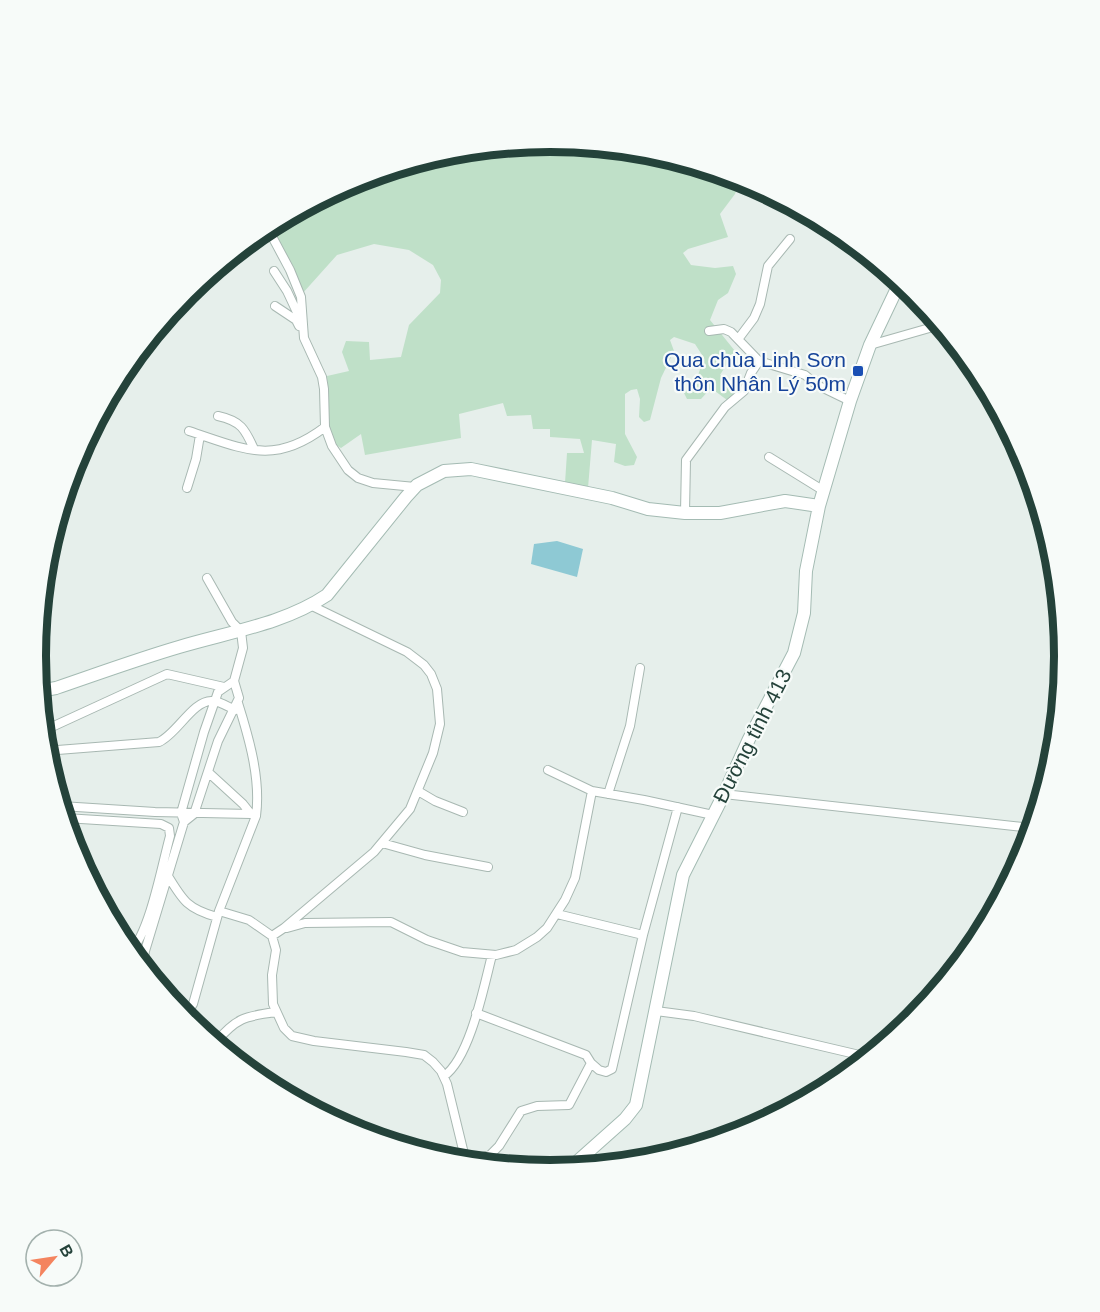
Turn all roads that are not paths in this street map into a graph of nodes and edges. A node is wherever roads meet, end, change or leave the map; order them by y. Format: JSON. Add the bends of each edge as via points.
{"nodes":[{"id":1,"x":271,"y":236,"type":"edge"},
{"id":2,"x":790,"y":239,"type":"dead end"},
{"id":3,"x":274,"y":271,"type":"dead end"},
{"id":4,"x":896,"y":290,"type":"edge"},
{"id":5,"x":275,"y":306,"type":"dead end"},
{"id":6,"x":932,"y":327,"type":"edge"},
{"id":7,"x":303,"y":328,"type":"junction"},
{"id":8,"x":709,"y":331,"type":"dead end"},
{"id":9,"x":739,"y":338,"type":"junction"},
{"id":10,"x":870,"y":345,"type":"junction"},
{"id":11,"x":759,"y":361,"type":"junction"},
{"id":12,"x":850,"y":401,"type":"junction"},
{"id":13,"x":218,"y":417,"type":"dead end"},
{"id":14,"x":325,"y":427,"type":"junction"},
{"id":15,"x":189,"y":431,"type":"dead end"},
{"id":16,"x":200,"y":435,"type":"junction"},
{"id":17,"x":254,"y":449,"type":"junction"},
{"id":18,"x":769,"y":456,"type":"dead end"},
{"id":19,"x":415,"y":487,"type":"junction"},
{"id":20,"x":187,"y":488,"type":"dead end"},
{"id":21,"x":824,"y":491,"type":"junction"},
{"id":22,"x":819,"y":506,"type":"junction"},
{"id":23,"x":685,"y":513,"type":"junction"},
{"id":24,"x":207,"y":578,"type":"dead end"},
{"id":25,"x":310,"y":605,"type":"junction"},
{"id":26,"x":241,"y":631,"type":"junction"},
{"id":27,"x":640,"y":668,"type":"dead end"},
{"id":28,"x":234,"y":681,"type":"junction"},
{"id":29,"x":224,"y":687,"type":"junction"},
{"id":30,"x":48,"y":689,"type":"edge"},
{"id":31,"x":215,"y":700,"type":"junction"},
{"id":32,"x":236,"y":706,"type":"junction"},
{"id":33,"x":52,"y":727,"type":"edge"},
{"id":34,"x":55,"y":750,"type":"edge"},
{"id":35,"x":548,"y":770,"type":"dead end"},
{"id":36,"x":208,"y":772,"type":"junction"},
{"id":37,"x":418,"y":791,"type":"junction"},
{"id":38,"x":592,"y":791,"type":"junction"},
{"id":39,"x":608,"y":794,"type":"junction"},
{"id":40,"x":724,"y":794,"type":"junction"},
{"id":41,"x":70,"y":807,"type":"edge"},
{"id":42,"x":678,"y":807,"type":"junction"},
{"id":43,"x":463,"y":812,"type":"dead end"},
{"id":44,"x":194,"y":814,"type":"junction"},
{"id":45,"x":254,"y":815,"type":"junction"},
{"id":46,"x":713,"y":815,"type":"junction"},
{"id":47,"x":182,"y":818,"type":"junction"},
{"id":48,"x":73,"y":819,"type":"edge"},
{"id":49,"x":1023,"y":827,"type":"edge"},
{"id":50,"x":382,"y":843,"type":"junction"},
{"id":51,"x":488,"y":867,"type":"dead end"},
{"id":52,"x":168,"y":876,"type":"junction"},
{"id":53,"x":218,"y":914,"type":"junction"},
{"id":54,"x":557,"y":914,"type":"junction"},
{"id":55,"x":284,"y":928,"type":"junction"},
{"id":56,"x":643,"y":935,"type":"junction"},
{"id":57,"x":272,"y":936,"type":"junction"},
{"id":58,"x":136,"y":943,"type":"edge"},
{"id":59,"x":145,"y":954,"type":"edge"},
{"id":60,"x":492,"y":955,"type":"junction"},
{"id":61,"x":190,"y":1008,"type":"edge"},
{"id":62,"x":656,"y":1011,"type":"junction"},
{"id":63,"x":276,"y":1012,"type":"junction"},
{"id":64,"x":476,"y":1013,"type":"junction"},
{"id":65,"x":220,"y":1037,"type":"edge"},
{"id":66,"x":858,"y":1055,"type":"edge"},
{"id":67,"x":591,"y":1064,"type":"junction"},
{"id":68,"x":444,"y":1076,"type":"junction"},
{"id":69,"x":464,"y":1152,"type":"edge"},
{"id":70,"x":488,"y":1155,"type":"edge"},
{"id":71,"x":581,"y":1158,"type":"edge"}],
"edges":[{"from":1,"to":7,"type":"street","via":[[303,305]]},
{"from":2,"to":9,"type":"street","via":[[768,266],[760,304]]},
{"from":3,"to":7,"type":"street"},
{"from":4,"to":10,"type":"main road","name":"Đường tỉnh 413"},
{"from":5,"to":7,"type":"street"},
{"from":6,"to":10,"type":"street"},
{"from":7,"to":14,"type":"street","via":[[322,376]]},
{"from":8,"to":9,"type":"street","via":[[724,329]]},
{"from":9,"to":11,"type":"street"},
{"from":10,"to":12,"type":"main road","name":"Đường tỉnh 413"},
{"from":11,"to":12,"type":"street","via":[[805,375]]},
{"from":11,"to":23,"type":"street","via":[[744,391],[725,407],[686,460]]},
{"from":12,"to":21,"type":"main road","name":"Đường tỉnh 413"},
{"from":13,"to":17,"type":"street","via":[[238,423]]},
{"from":14,"to":17,"type":"street","via":[[287,449]]},
{"from":14,"to":19,"type":"street","via":[[332,446],[354,476],[373,483]]},
{"from":15,"to":16,"type":"street"},
{"from":16,"to":17,"type":"street"},
{"from":16,"to":20,"type":"street"},
{"from":18,"to":21,"type":"street"},
{"from":19,"to":23,"type":"main road","via":[[444,471],[471,469],[648,509]]},
{"from":19,"to":25,"type":"main road","via":[[327,595]]},
{"from":21,"to":22,"type":"main road","name":"Đường tỉnh 413"},
{"from":22,"to":23,"type":"main road","via":[[785,501],[730,512]]},
{"from":22,"to":40,"type":"main road","name":"Đường tỉnh 413","via":[[806,571],[804,613],[794,653]]},
{"from":24,"to":26,"type":"street"},
{"from":25,"to":26,"type":"main road"},
{"from":25,"to":37,"type":"street","via":[[407,652],[431,674],[437,689],[440,724],[438,740]]},
{"from":26,"to":28,"type":"street","via":[[243,648]]},
{"from":26,"to":30,"type":"main road","via":[[180,646]]},
{"from":27,"to":39,"type":"street","via":[[630,726]]},
{"from":28,"to":29,"type":"street"},
{"from":28,"to":32,"type":"street","via":[[239,698]]},
{"from":29,"to":31,"type":"street"},
{"from":29,"to":33,"type":"street","via":[[167,674]]},
{"from":31,"to":32,"type":"street"},
{"from":31,"to":34,"type":"street","via":[[202,704],[159,742]]},
{"from":31,"to":47,"type":"street"},
{"from":32,"to":36,"type":"street"},
{"from":32,"to":45,"type":"street","via":[[250,745],[257,802]]},
{"from":35,"to":38,"type":"street"},
{"from":36,"to":44,"type":"street"},
{"from":36,"to":45,"type":"street"},
{"from":37,"to":43,"type":"street"},
{"from":37,"to":50,"type":"street","via":[[410,809]]},
{"from":38,"to":39,"type":"street"},
{"from":38,"to":54,"type":"street","via":[[575,878]]},
{"from":39,"to":42,"type":"street"},
{"from":40,"to":46,"type":"main road","name":"Đường tỉnh 413"},
{"from":40,"to":49,"type":"street"},
{"from":41,"to":47,"type":"street"},
{"from":42,"to":46,"type":"street"},
{"from":42,"to":56,"type":"street"},
{"from":44,"to":45,"type":"street"},
{"from":44,"to":47,"type":"street"},
{"from":45,"to":53,"type":"street"},
{"from":46,"to":62,"type":"main road","name":"Đường tỉnh 413","via":[[683,875]]},
{"from":47,"to":52,"type":"street"},
{"from":48,"to":58,"type":"street","via":[[161,824],[169,828],[148,916]]},
{"from":50,"to":51,"type":"street"},
{"from":50,"to":55,"type":"street"},
{"from":52,"to":53,"type":"street","via":[[181,897],[196,910]]},
{"from":52,"to":59,"type":"street"},
{"from":53,"to":57,"type":"street","via":[[249,920]]},
{"from":53,"to":61,"type":"street"},
{"from":54,"to":56,"type":"street"},
{"from":54,"to":60,"type":"street","via":[[526,945]]},
{"from":55,"to":57,"type":"street"},
{"from":55,"to":60,"type":"street","via":[[305,923],[391,922],[456,950]]},
{"from":56,"to":67,"type":"street","via":[[612,1069],[606,1072]]},
{"from":57,"to":63,"type":"street","via":[[276,950],[272,975]]},
{"from":60,"to":64,"type":"street"},
{"from":62,"to":66,"type":"street","via":[[694,1016]]},
{"from":62,"to":71,"type":"main road","name":"Đường tỉnh 413","via":[[636,1105],[626,1119]]},
{"from":63,"to":65,"type":"street","via":[[247,1016]]},
{"from":63,"to":68,"type":"street","via":[[292,1036],[424,1055]]},
{"from":64,"to":67,"type":"street","via":[[586,1055]]},
{"from":64,"to":68,"type":"street","via":[[466,1044],[452,1071]]},
{"from":67,"to":70,"type":"street","via":[[569,1105],[521,1111]]},
{"from":68,"to":69,"type":"street"}]}
